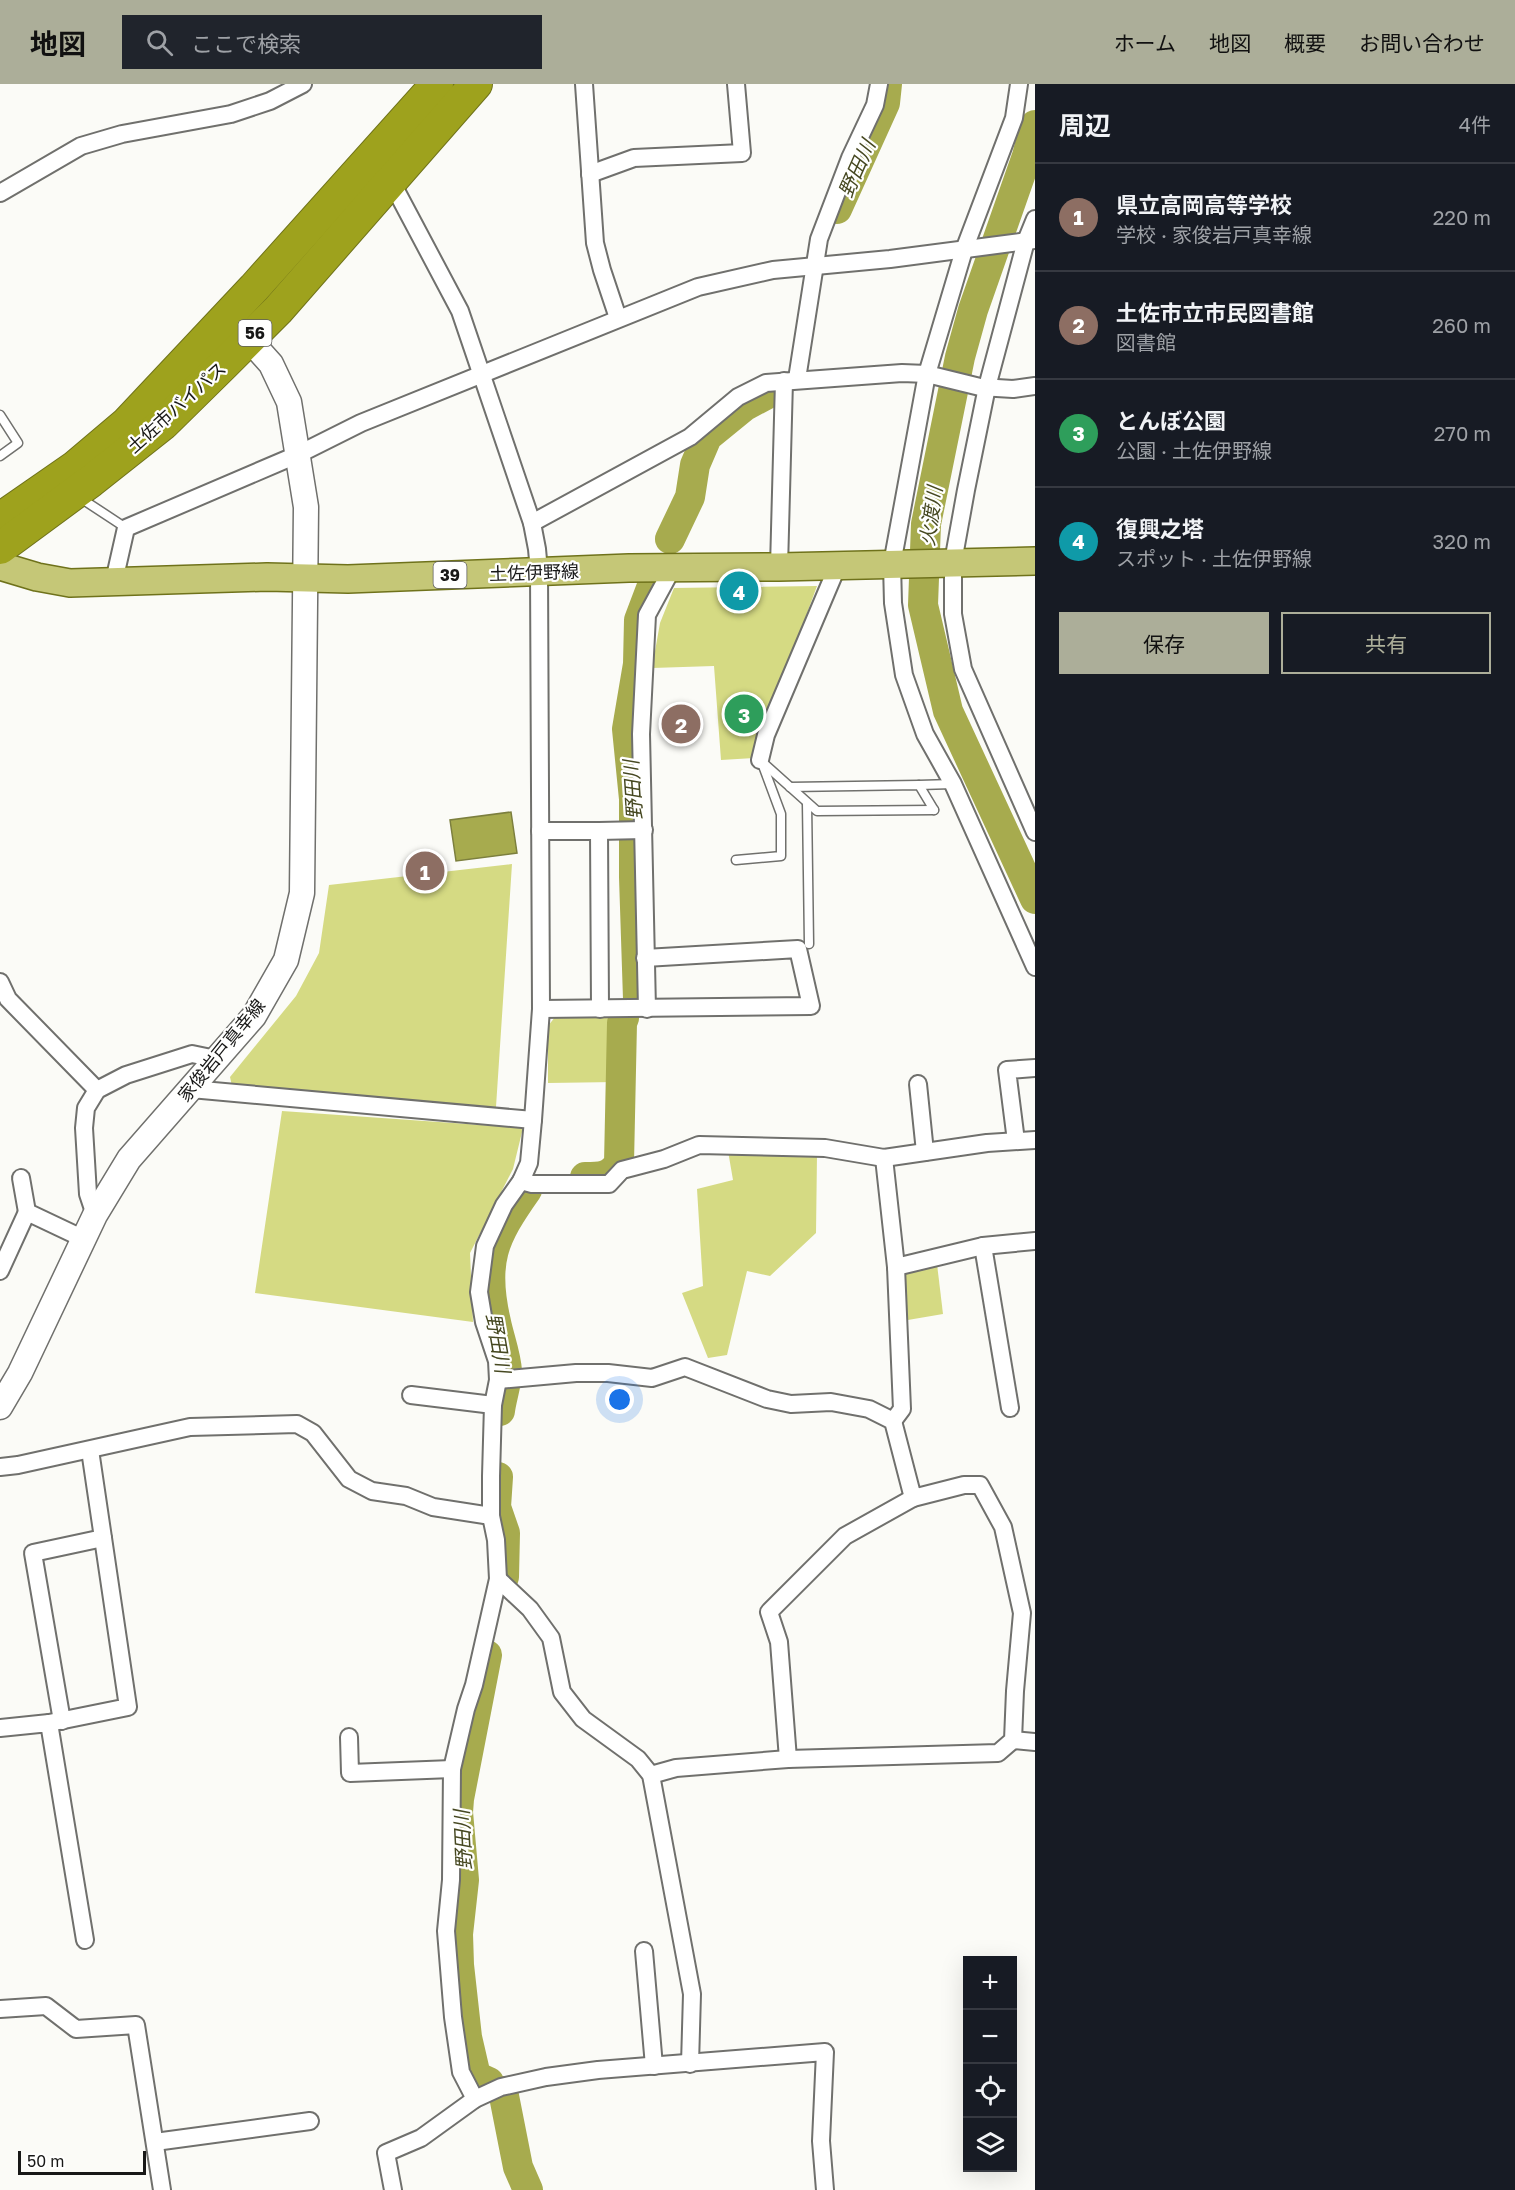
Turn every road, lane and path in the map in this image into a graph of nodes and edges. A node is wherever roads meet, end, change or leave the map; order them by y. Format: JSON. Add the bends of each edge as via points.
{"nodes":[{"id":1,"x":303,"y":84,"type":"edge"},
{"id":2,"x":437,"y":84,"type":"edge"},
{"id":3,"x":476,"y":84,"type":"edge"},
{"id":4,"x":584,"y":84,"type":"edge"},
{"id":5,"x":736,"y":84,"type":"edge"},
{"id":6,"x":879,"y":84,"type":"edge"},
{"id":7,"x":1019,"y":84,"type":"edge"},
{"id":8,"x":590,"y":174,"type":"junction"},
{"id":9,"x":391,"y":181,"type":"junction"},
{"id":10,"x":0,"y":193,"type":"edge"},
{"id":11,"x":1035,"y":219,"type":"edge"},
{"id":12,"x":1025,"y":241,"type":"edge"},
{"id":13,"x":967,"y":250,"type":"junction"},
{"id":14,"x":815,"y":264,"type":"junction"},
{"id":15,"x":228,"y":317,"type":"junction"},
{"id":16,"x":618,"y":318,"type":"junction"},
{"id":17,"x":249,"y":339,"type":"junction"},
{"id":18,"x":482,"y":375,"type":"junction"},
{"id":19,"x":931,"y":375,"type":"junction"},
{"id":20,"x":791,"y":380,"type":"junction"},
{"id":21,"x":1035,"y":386,"type":"edge"},
{"id":22,"x":980,"y":387,"type":"junction"},
{"id":23,"x":0,"y":415,"type":"edge"},
{"id":24,"x":299,"y":454,"type":"junction"},
{"id":25,"x":0,"y":456,"type":"edge"},
{"id":26,"x":74,"y":494,"type":"junction"},
{"id":27,"x":0,"y":519,"type":"edge"},
{"id":28,"x":532,"y":523,"type":"junction"},
{"id":29,"x":126,"y":528,"type":"junction"},
{"id":30,"x":0,"y":548,"type":"edge"},
{"id":31,"x":1035,"y":561,"type":"edge"},
{"id":32,"x":950,"y":562,"type":"junction"},
{"id":33,"x":897,"y":564,"type":"junction"},
{"id":34,"x":838,"y":565,"type":"junction"},
{"id":35,"x":0,"y":566,"type":"edge"},
{"id":36,"x":779,"y":567,"type":"junction"},
{"id":37,"x":672,"y":569,"type":"junction"},
{"id":38,"x":539,"y":571,"type":"junction"},
{"id":39,"x":306,"y":578,"type":"junction"},
{"id":40,"x":114,"y":581,"type":"junction"},
{"id":41,"x":760,"y":760,"type":"junction"},
{"id":42,"x":953,"y":784,"type":"junction"},
{"id":43,"x":919,"y":785,"type":"junction"},
{"id":44,"x":790,"y":787,"type":"junction"},
{"id":45,"x":807,"y":803,"type":"junction"},
{"id":46,"x":644,"y":830,"type":"junction"},
{"id":47,"x":540,"y":831,"type":"junction"},
{"id":48,"x":599,"y":831,"type":"junction"},
{"id":49,"x":1035,"y":832,"type":"edge"},
{"id":50,"x":736,"y":860,"type":"dead end"},
{"id":51,"x":809,"y":944,"type":"dead end"},
{"id":52,"x":645,"y":958,"type":"junction"},
{"id":53,"x":1035,"y":967,"type":"edge"},
{"id":54,"x":0,"y":982,"type":"edge"},
{"id":55,"x":541,"y":1009,"type":"junction"},
{"id":56,"x":600,"y":1009,"type":"junction"},
{"id":57,"x":647,"y":1009,"type":"junction"},
{"id":58,"x":216,"y":1059,"type":"junction"},
{"id":59,"x":1035,"y":1068,"type":"edge"},
{"id":60,"x":918,"y":1084,"type":"dead end"},
{"id":61,"x":191,"y":1089,"type":"junction"},
{"id":62,"x":97,"y":1090,"type":"junction"},
{"id":63,"x":533,"y":1120,"type":"junction"},
{"id":64,"x":1035,"y":1140,"type":"edge"},
{"id":65,"x":1017,"y":1141,"type":"junction"},
{"id":66,"x":925,"y":1152,"type":"junction"},
{"id":67,"x":884,"y":1158,"type":"junction"},
{"id":68,"x":21,"y":1178,"type":"dead end"},
{"id":69,"x":521,"y":1181,"type":"junction"},
{"id":70,"x":27,"y":1212,"type":"junction"},
{"id":71,"x":95,"y":1215,"type":"junction"},
{"id":72,"x":84,"y":1239,"type":"junction"},
{"id":73,"x":1035,"y":1240,"type":"edge"},
{"id":74,"x":983,"y":1245,"type":"junction"},
{"id":75,"x":896,"y":1267,"type":"junction"},
{"id":76,"x":0,"y":1271,"type":"edge"},
{"id":77,"x":498,"y":1380,"type":"junction"},
{"id":78,"x":411,"y":1395,"type":"dead end"},
{"id":79,"x":493,"y":1405,"type":"junction"},
{"id":80,"x":0,"y":1407,"type":"edge"},
{"id":81,"x":1010,"y":1408,"type":"dead end"},
{"id":82,"x":893,"y":1421,"type":"junction"},
{"id":83,"x":90,"y":1449,"type":"junction"},
{"id":84,"x":0,"y":1467,"type":"edge"},
{"id":85,"x":913,"y":1498,"type":"junction"},
{"id":86,"x":491,"y":1516,"type":"junction"},
{"id":87,"x":103,"y":1538,"type":"junction"},
{"id":88,"x":498,"y":1579,"type":"junction"},
{"id":89,"x":55,"y":1722,"type":"junction"},
{"id":90,"x":0,"y":1728,"type":"edge"},
{"id":91,"x":349,"y":1737,"type":"dead end"},
{"id":92,"x":1013,"y":1740,"type":"junction"},
{"id":93,"x":1035,"y":1742,"type":"edge"},
{"id":94,"x":788,"y":1759,"type":"junction"},
{"id":95,"x":452,"y":1769,"type":"junction"},
{"id":96,"x":651,"y":1775,"type":"junction"},
{"id":97,"x":84,"y":1940,"type":"dead end"},
{"id":98,"x":644,"y":1951,"type":"dead end"},
{"id":99,"x":0,"y":2009,"type":"edge"},
{"id":100,"x":690,"y":2064,"type":"junction"},
{"id":101,"x":654,"y":2066,"type":"junction"},
{"id":102,"x":475,"y":2099,"type":"junction"},
{"id":103,"x":310,"y":2121,"type":"dead end"},
{"id":104,"x":154,"y":2142,"type":"junction"},
{"id":105,"x":162,"y":2190,"type":"edge"},
{"id":106,"x":393,"y":2190,"type":"edge"},
{"id":107,"x":825,"y":2190,"type":"edge"}],
"edges":[{"from":1,"to":10,"type":"street","via":[[231,114],[122,134],[81,146]]},
{"from":2,"to":15,"type":"highway","name":"土佐市バイパス","number":"56"},
{"from":3,"to":9,"type":"highway","name":"土佐市バイパス","number":"56"},
{"from":4,"to":8,"type":"street"},
{"from":5,"to":8,"type":"street","via":[[742,153],[634,158]]},
{"from":6,"to":14,"type":"street","via":[[875,105],[819,239]]},
{"from":7,"to":13,"type":"street","via":[[1014,118]]},
{"from":8,"to":16,"type":"street","via":[[595,243]]},
{"from":9,"to":17,"type":"highway","name":"土佐市バイパス","number":"56"},
{"from":9,"to":18,"type":"street","via":[[460,311]]},
{"from":11,"to":12,"type":"street"},
{"from":12,"to":13,"type":"street"},
{"from":12,"to":22,"type":"street"},
{"from":13,"to":14,"type":"street"},
{"from":13,"to":19,"type":"street"},
{"from":14,"to":16,"type":"street","via":[[698,287]]},
{"from":14,"to":20,"type":"street"},
{"from":15,"to":17,"type":"main road","name":"家俊岩戸真幸線"},
{"from":15,"to":27,"type":"highway","name":"土佐市バイパス","number":"56","via":[[127,423],[75,467]]},
{"from":16,"to":18,"type":"street"},
{"from":17,"to":24,"type":"main road","name":"家俊岩戸真幸線","via":[[271,364],[289,402]]},
{"from":17,"to":26,"type":"highway","name":"土佐市バイパス","number":"56","via":[[163,424]]},
{"from":18,"to":24,"type":"street","via":[[361,423]]},
{"from":18,"to":28,"type":"street"},
{"from":19,"to":20,"type":"street","via":[[902,373]]},
{"from":19,"to":22,"type":"street"},
{"from":19,"to":33,"type":"street"},
{"from":20,"to":28,"type":"street","via":[[766,383],[738,397],[690,437]]},
{"from":20,"to":36,"type":"street"},
{"from":21,"to":22,"type":"street"},
{"from":22,"to":32,"type":"street"},
{"from":23,"to":25,"type":"lane","via":[[18,443]]},
{"from":24,"to":29,"type":"street"},
{"from":24,"to":39,"type":"main road","name":"家俊岩戸真幸線","via":[[306,507]]},
{"from":26,"to":29,"type":"lane"},
{"from":26,"to":30,"type":"highway","name":"土佐市バイパス","number":"56"},
{"from":28,"to":38,"type":"street"},
{"from":29,"to":40,"type":"street"},
{"from":31,"to":32,"type":"main road","name":"土佐伊野線","number":"39"},
{"from":32,"to":33,"type":"main road","name":"土佐伊野線","number":"39"},
{"from":32,"to":49,"type":"street","via":[[953,615],[963,669]]},
{"from":33,"to":34,"type":"main road","name":"土佐伊野線","number":"39"},
{"from":33,"to":42,"type":"street","via":[[893,603],[904,675],[925,734]]},
{"from":34,"to":36,"type":"main road","name":"土佐伊野線","number":"39"},
{"from":34,"to":41,"type":"street","via":[[766,735]]},
{"from":35,"to":40,"type":"main road","name":"土佐伊野線","number":"39","via":[[69,583]]},
{"from":36,"to":37,"type":"main road","name":"土佐伊野線","number":"39"},
{"from":37,"to":38,"type":"main road","name":"土佐伊野線","number":"39"},
{"from":37,"to":46,"type":"street","via":[[647,615],[641,734]]},
{"from":38,"to":39,"type":"main road","name":"土佐伊野線","number":"39"},
{"from":38,"to":47,"type":"street"},
{"from":39,"to":40,"type":"main road","name":"土佐伊野線","number":"39"},
{"from":39,"to":58,"type":"main road","name":"家俊岩戸真幸線","via":[[302,893],[286,960],[254,1016]]},
{"from":41,"to":44,"type":"lane"},
{"from":41,"to":50,"type":"lane","via":[[781,814],[781,856]]},
{"from":42,"to":43,"type":"lane"},
{"from":42,"to":53,"type":"street"},
{"from":43,"to":44,"type":"lane"},
{"from":43,"to":45,"type":"lane","via":[[934,810],[817,811]]},
{"from":44,"to":45,"type":"lane"},
{"from":45,"to":51,"type":"lane"},
{"from":46,"to":48,"type":"street"},
{"from":46,"to":52,"type":"street"},
{"from":47,"to":48,"type":"street"},
{"from":47,"to":55,"type":"street"},
{"from":48,"to":56,"type":"street"},
{"from":52,"to":57,"type":"street"},
{"from":52,"to":57,"type":"street","via":[[798,949],[811,1006]]},
{"from":54,"to":62,"type":"street","via":[[8,999]]},
{"from":55,"to":56,"type":"street"},
{"from":55,"to":63,"type":"street"},
{"from":56,"to":57,"type":"street"},
{"from":58,"to":61,"type":"main road","name":"家俊岩戸真幸線"},
{"from":58,"to":62,"type":"street","via":[[192,1054],[126,1075]]},
{"from":59,"to":65,"type":"street","via":[[1007,1070]]},
{"from":60,"to":66,"type":"street"},
{"from":61,"to":63,"type":"street"},
{"from":61,"to":71,"type":"main road","name":"家俊岩戸真幸線","via":[[129,1159]]},
{"from":62,"to":71,"type":"street","via":[[86,1108],[84,1128],[88,1194]]},
{"from":63,"to":69,"type":"street","via":[[529,1163]]},
{"from":64,"to":65,"type":"street"},
{"from":65,"to":66,"type":"street"},
{"from":66,"to":67,"type":"street"},
{"from":67,"to":69,"type":"street","via":[[825,1148],[699,1145],[622,1170],[609,1184]]},
{"from":67,"to":75,"type":"street"},
{"from":68,"to":70,"type":"street"},
{"from":69,"to":77,"type":"street","via":[[504,1205],[485,1246],[479,1292],[497,1361]]},
{"from":70,"to":72,"type":"street"},
{"from":70,"to":76,"type":"street"},
{"from":71,"to":72,"type":"main road","name":"家俊岩戸真幸線"},
{"from":72,"to":80,"type":"main road","name":"家俊岩戸真幸線","via":[[21,1373]]},
{"from":73,"to":74,"type":"street"},
{"from":74,"to":75,"type":"street"},
{"from":74,"to":81,"type":"street"},
{"from":75,"to":82,"type":"street","via":[[902,1409]]},
{"from":77,"to":79,"type":"street"},
{"from":77,"to":82,"type":"street","via":[[576,1373],[652,1378],[685,1366],[768,1399],[791,1404],[831,1402],[869,1409]]},
{"from":78,"to":79,"type":"street"},
{"from":79,"to":86,"type":"street"},
{"from":82,"to":85,"type":"street"},
{"from":83,"to":84,"type":"street"},
{"from":83,"to":86,"type":"street","via":[[190,1427],[297,1424],[313,1433],[350,1479],[372,1491],[406,1496],[433,1507]]},
{"from":83,"to":87,"type":"street"},
{"from":85,"to":92,"type":"street","via":[[964,1485],[980,1485],[1003,1527],[1022,1613]]},
{"from":85,"to":94,"type":"street","via":[[845,1536],[769,1612],[779,1642]]},
{"from":86,"to":88,"type":"street"},
{"from":87,"to":89,"type":"street","via":[[33,1553]]},
{"from":87,"to":89,"type":"street","via":[[128,1707]]},
{"from":88,"to":95,"type":"street"},
{"from":88,"to":96,"type":"street","via":[[530,1609],[551,1638],[562,1692],[583,1719],[638,1759]]},
{"from":89,"to":90,"type":"street"},
{"from":89,"to":97,"type":"street"},
{"from":91,"to":95,"type":"street","via":[[350,1773]]},
{"from":92,"to":93,"type":"street"},
{"from":92,"to":94,"type":"street","via":[[998,1753]]},
{"from":94,"to":96,"type":"street","via":[[676,1768]]},
{"from":95,"to":102,"type":"street","via":[[447,1942],[461,2072]]},
{"from":96,"to":100,"type":"street","via":[[692,1994]]},
{"from":98,"to":101,"type":"street"},
{"from":99,"to":104,"type":"street","via":[[46,2006],[76,2029],[136,2025]]},
{"from":100,"to":101,"type":"street"},
{"from":100,"to":107,"type":"street","via":[[825,2052],[821,2140]]},
{"from":101,"to":102,"type":"street","via":[[546,2078],[501,2087]]},
{"from":102,"to":106,"type":"street","via":[[421,2138],[386,2153]]},
{"from":103,"to":104,"type":"street"},
{"from":104,"to":105,"type":"street"}]}
